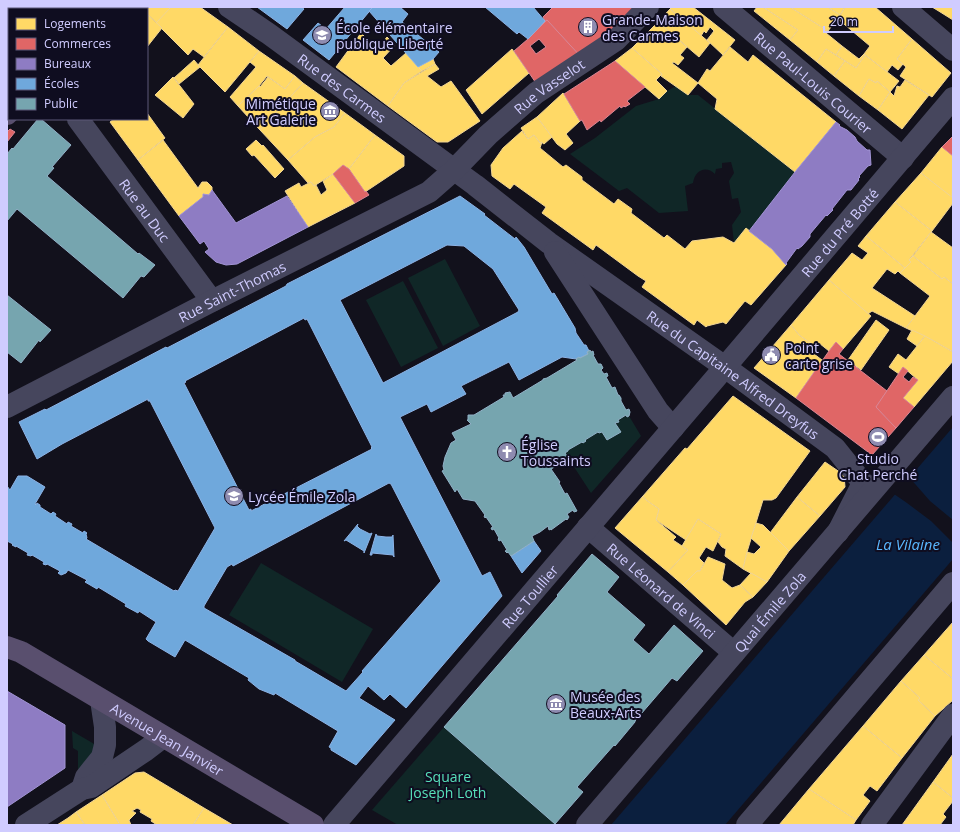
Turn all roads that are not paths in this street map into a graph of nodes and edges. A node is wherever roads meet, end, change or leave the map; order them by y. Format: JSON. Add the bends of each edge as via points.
{"nodes":[{"id":1,"x":229,"y":7,"type":"edge"},
{"id":2,"x":648,"y":7,"type":"edge"},
{"id":3,"x":724,"y":7,"type":"edge"},
{"id":4,"x":903,"y":7,"type":"edge"},
{"id":5,"x":953,"y":50,"type":"edge"},
{"id":6,"x":953,"y":98,"type":"edge"},
{"id":7,"x":79,"y":120,"type":"edge"},
{"id":8,"x":903,"y":158,"type":"junction"},
{"id":9,"x":454,"y":170,"type":"junction"},
{"id":10,"x":549,"y":243,"type":"junction"},
{"id":11,"x":212,"y":301,"type":"junction"},
{"id":12,"x":725,"y":367,"type":"junction"},
{"id":13,"x":953,"y":398,"type":"edge"},
{"id":14,"x":7,"y":407,"type":"edge"},
{"id":15,"x":673,"y":428,"type":"junction"},
{"id":16,"x":588,"y":527,"type":"junction"},
{"id":17,"x":838,"y":532,"type":"junction"},
{"id":18,"x":953,"y":583,"type":"edge"},
{"id":19,"x":12,"y":645,"type":"edge"},
{"id":20,"x":734,"y":653,"type":"junction"},
{"id":21,"x":101,"y":700,"type":"junction"},
{"id":22,"x":953,"y":715,"type":"edge"},
{"id":23,"x":163,"y":737,"type":"junction"},
{"id":24,"x":82,"y":789,"type":"junction"},
{"id":25,"x":26,"y":825,"type":"edge"},
{"id":26,"x":313,"y":825,"type":"edge"},
{"id":27,"x":334,"y":825,"type":"edge"},
{"id":28,"x":587,"y":825,"type":"edge"},
{"id":29,"x":747,"y":825,"type":"edge"},
{"id":30,"x":872,"y":825,"type":"edge"}],
"edges":[{"from":1,"to":9,"type":"street","name":"Rue des Carmes"},
{"from":2,"to":9,"type":"street","name":"Rue Vasselot","via":[[616,40],[536,94],[488,135]]},
{"from":3,"to":8,"type":"street","name":"Rue Paul-Louis Courier"},
{"from":4,"to":5,"type":"street"},
{"from":6,"to":8,"type":"street","name":"Rue du Pré Botté"},
{"from":7,"to":11,"type":"street","name":"Rue au Duc"},
{"from":8,"to":12,"type":"street","name":"Rue du Pré Botté"},
{"from":9,"to":10,"type":"street","name":"Rue du Capitaine Alfred Dreyfus"},
{"from":9,"to":11,"type":"street","name":"Rue Saint-Thomas","via":[[429,192]]},
{"from":10,"to":12,"type":"street","name":"Rue du Capitaine Alfred Dreyfus"},
{"from":10,"to":15,"type":"street","name":"Rue du Capitaine Alfred Dreyfus","via":[[658,411]]},
{"from":11,"to":14,"type":"street","name":"Rue Saint-Thomas"},
{"from":12,"to":15,"type":"street","name":"Rue Toullier"},
{"from":12,"to":17,"type":"street","name":"Rue du Capitaine Alfred Dreyfus","via":[[835,448],[863,483]]},
{"from":13,"to":17,"type":"street","name":"Quai Émile Zola"},
{"from":15,"to":16,"type":"street","name":"Rue Toullier"},
{"from":16,"to":20,"type":"street","name":"Rue Léonard de Vinci"},
{"from":16,"to":27,"type":"street","name":"Rue Toullier"},
{"from":17,"to":20,"type":"street","name":"Quai Émile Zola"},
{"from":18,"to":29,"type":"street"},
{"from":19,"to":21,"type":"main road","name":"Avenue Jean Janvier"},
{"from":20,"to":28,"type":"street","name":"Quai Émile Zola"},
{"from":21,"to":23,"type":"main road","name":"Avenue Jean Janvier"},
{"from":21,"to":24,"type":"street","via":[[105,744],[102,757],[86,777]]},
{"from":22,"to":30,"type":"street"},
{"from":23,"to":24,"type":"street","via":[[91,787]]},
{"from":23,"to":26,"type":"main road","name":"Avenue Jean Janvier"},
{"from":24,"to":25,"type":"street"}]}
